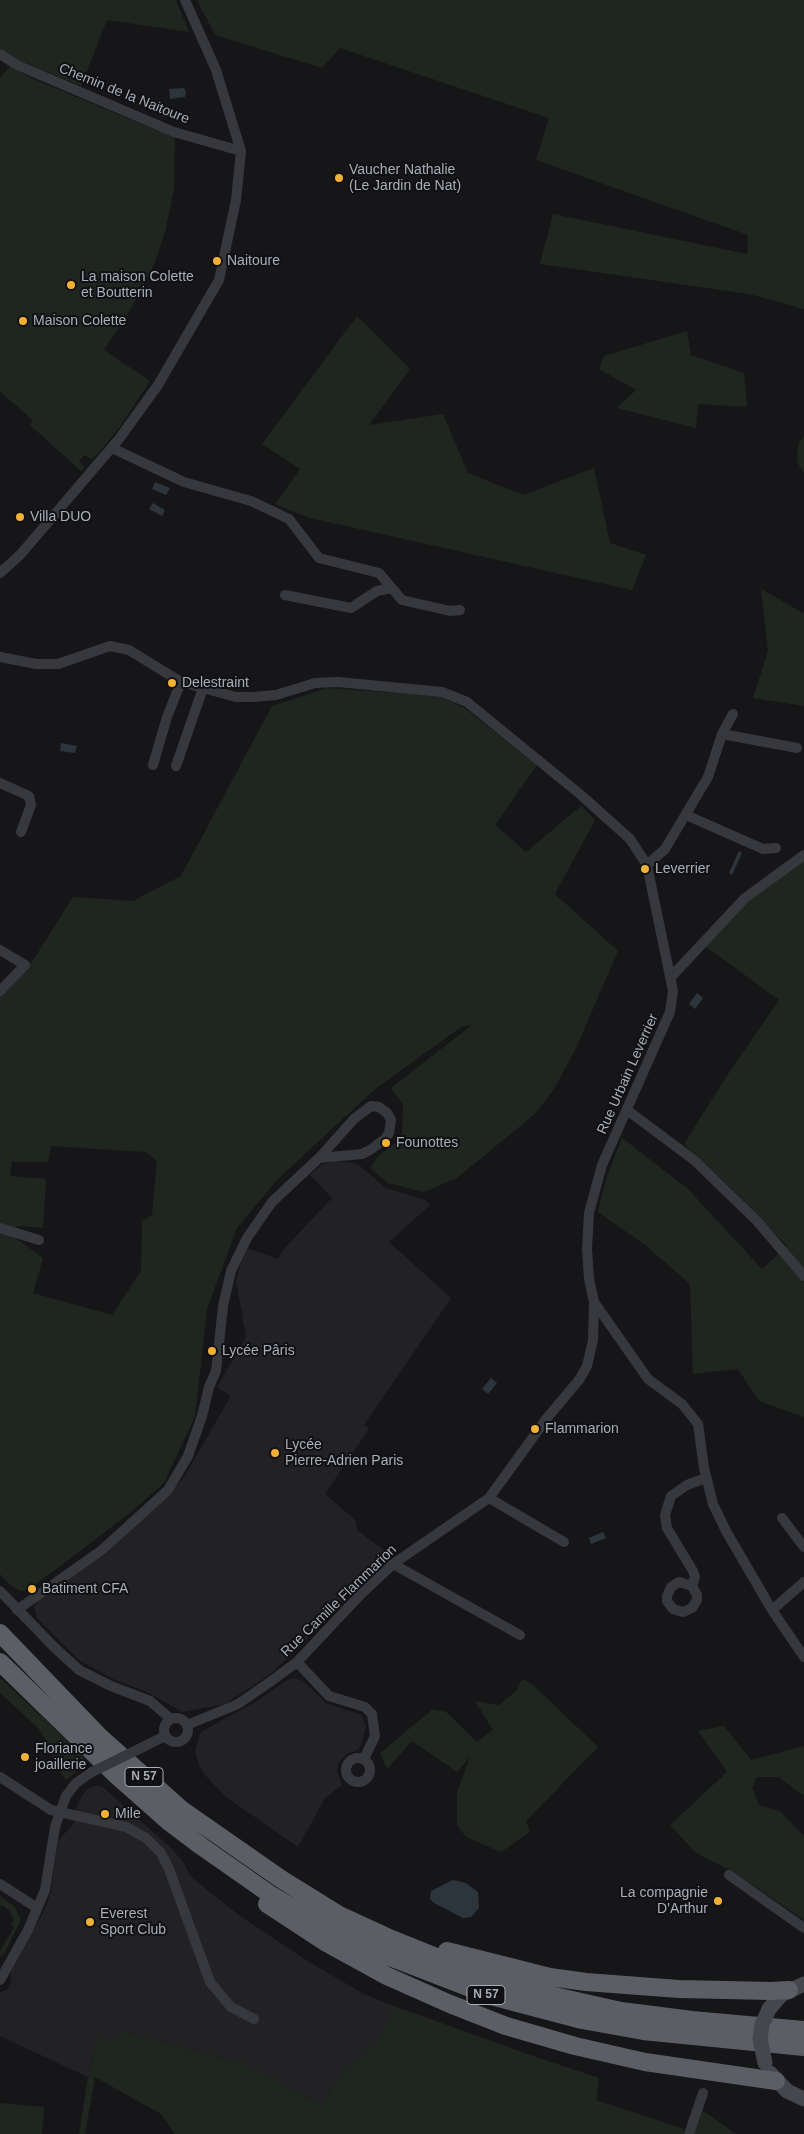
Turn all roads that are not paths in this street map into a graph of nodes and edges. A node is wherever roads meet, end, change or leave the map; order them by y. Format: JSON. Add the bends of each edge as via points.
{"nodes":[{"id":1,"x":185,"y":0,"type":"edge"},
{"id":2,"x":0,"y":54,"type":"edge"},
{"id":3,"x":241,"y":151,"type":"junction"},
{"id":4,"x":112,"y":448,"type":"junction"},
{"id":5,"x":0,"y":572,"type":"edge"},
{"id":6,"x":391,"y":588,"type":"junction"},
{"id":7,"x":285,"y":596,"type":"dead end"},
{"id":8,"x":460,"y":610,"type":"dead end"},
{"id":9,"x":0,"y":657,"type":"edge"},
{"id":10,"x":181,"y":682,"type":"junction"},
{"id":11,"x":203,"y":688,"type":"junction"},
{"id":12,"x":734,"y":714,"type":"dead end"},
{"id":13,"x":722,"y":734,"type":"junction"},
{"id":14,"x":797,"y":748,"type":"dead end"},
{"id":15,"x":153,"y":765,"type":"dead end"},
{"id":16,"x":176,"y":766,"type":"dead end"},
{"id":17,"x":0,"y":783,"type":"edge"},
{"id":18,"x":686,"y":815,"type":"junction"},
{"id":19,"x":21,"y":832,"type":"dead end"},
{"id":20,"x":776,"y":848,"type":"dead end"},
{"id":21,"x":804,"y":855,"type":"edge"},
{"id":22,"x":647,"y":865,"type":"junction"},
{"id":23,"x":0,"y":950,"type":"edge"},
{"id":24,"x":671,"y":977,"type":"junction"},
{"id":25,"x":0,"y":991,"type":"edge"},
{"id":26,"x":627,"y":1110,"type":"junction"},
{"id":27,"x":319,"y":1158,"type":"junction"},
{"id":28,"x":0,"y":1228,"type":"edge"},
{"id":29,"x":39,"y":1240,"type":"dead end"},
{"id":30,"x":804,"y":1276,"type":"edge"},
{"id":31,"x":594,"y":1302,"type":"junction"},
{"id":32,"x":706,"y":1478,"type":"junction"},
{"id":33,"x":490,"y":1498,"type":"junction"},
{"id":34,"x":782,"y":1518,"type":"dead end"},
{"id":35,"x":801,"y":1536,"type":"edge"},
{"id":36,"x":564,"y":1542,"type":"dead end"},
{"id":37,"x":804,"y":1547,"type":"edge"},
{"id":38,"x":393,"y":1564,"type":"junction"},
{"id":39,"x":804,"y":1582,"type":"edge"},
{"id":40,"x":692,"y":1586,"type":"dead end"},
{"id":41,"x":0,"y":1592,"type":"edge"},
{"id":42,"x":17,"y":1610,"type":"junction"},
{"id":43,"x":772,"y":1610,"type":"junction"},
{"id":44,"x":0,"y":1633,"type":"edge"},
{"id":45,"x":520,"y":1636,"type":"dead end"},
{"id":46,"x":804,"y":1657,"type":"edge"},
{"id":47,"x":0,"y":1662,"type":"edge"},
{"id":48,"x":297,"y":1662,"type":"junction"},
{"id":49,"x":171,"y":1719,"type":"junction"},
{"id":50,"x":187,"y":1725,"type":"junction"},
{"id":51,"x":165,"y":1736,"type":"junction"},
{"id":52,"x":364,"y":1760,"type":"dead end"},
{"id":53,"x":0,"y":1777,"type":"edge"},
{"id":54,"x":59,"y":1813,"type":"junction"},
{"id":55,"x":201,"y":1846,"type":"junction"},
{"id":56,"x":729,"y":1875,"type":"dead end"},
{"id":57,"x":0,"y":1884,"type":"edge"},
{"id":58,"x":309,"y":1897,"type":"junction"},
{"id":59,"x":37,"y":1908,"type":"junction"},
{"id":60,"x":804,"y":1928,"type":"edge"},
{"id":61,"x":0,"y":1980,"type":"edge"},
{"id":62,"x":796,"y":1987,"type":"edge"},
{"id":63,"x":254,"y":2020,"type":"dead end"},
{"id":64,"x":804,"y":2030,"type":"edge"},
{"id":65,"x":804,"y":2047,"type":"edge"},
{"id":66,"x":776,"y":2081,"type":"junction"},
{"id":67,"x":703,"y":2093,"type":"dead end"},
{"id":68,"x":804,"y":2099,"type":"edge"},
{"id":69,"x":689,"y":2134,"type":"edge"}],
"edges":[{"from":1,"to":3,"type":"street","via":[[216,70]]},
{"from":2,"to":3,"type":"street","name":"Chemin de la Naitoure","via":[[17,65],[174,132]]},
{"from":3,"to":4,"type":"street","via":[[236,200],[219,280],[158,385]]},
{"from":4,"to":5,"type":"street","via":[[20,555]]},
{"from":4,"to":6,"type":"street","via":[[184,482],[251,501],[289,518],[318,558],[379,573]]},
{"from":6,"to":7,"type":"street","via":[[377,591],[351,608]]},
{"from":6,"to":8,"type":"street","via":[[402,600],[450,611]]},
{"from":9,"to":10,"type":"street","name":"Rue Urbain Leverrier","via":[[36,664],[58,664],[110,646],[129,650]]},
{"from":10,"to":11,"type":"street","name":"Rue Urbain Leverrier"},
{"from":10,"to":15,"type":"street"},
{"from":11,"to":16,"type":"street"},
{"from":11,"to":22,"type":"street","name":"Rue Urbain Leverrier","via":[[253,698],[315,683],[338,682],[442,692],[467,702],[581,794],[630,839]]},
{"from":12,"to":13,"type":"street"},
{"from":13,"to":14,"type":"street"},
{"from":13,"to":18,"type":"street","via":[[708,777]]},
{"from":17,"to":19,"type":"street","via":[[29,796],[31,804]]},
{"from":18,"to":20,"type":"street","via":[[763,849]]},
{"from":18,"to":22,"type":"street","via":[[666,849]]},
{"from":21,"to":24,"type":"street","via":[[745,898]]},
{"from":22,"to":24,"type":"street","name":"Rue Urbain Leverrier"},
{"from":23,"to":25,"type":"street","via":[[25,965]]},
{"from":24,"to":26,"type":"street","name":"Rue Urbain Leverrier","via":[[670,1012]]},
{"from":26,"to":30,"type":"street","via":[[700,1165],[757,1221]]},
{"from":26,"to":31,"type":"street","name":"Rue Urbain Leverrier","via":[[602,1165],[590,1213],[587,1249]]},
{"from":27,"to":27,"type":"street","via":[[362,1154],[370,1150],[389,1133],[391,1120],[387,1113],[379,1107],[368,1108]]},
{"from":27,"to":42,"type":"street","via":[[272,1202],[247,1238],[231,1271],[216,1371],[179,1474],[168,1490],[102,1550]]},
{"from":28,"to":29,"type":"street"},
{"from":31,"to":32,"type":"street","name":"Rue Urbain Leverrier","via":[[648,1379],[682,1404],[698,1424]]},
{"from":31,"to":33,"type":"street","name":"Rue Camille Flammarion","via":[[587,1366]]},
{"from":32,"to":40,"type":"street","via":[[671,1496],[665,1515],[667,1528],[693,1571]]},
{"from":32,"to":43,"type":"street","name":"Rue Urbain Leverrier","via":[[713,1504],[726,1531]]},
{"from":33,"to":36,"type":"street"},
{"from":33,"to":38,"type":"street","name":"Rue Camille Flammarion"},
{"from":34,"to":35,"type":"street"},
{"from":35,"to":37,"type":"street"},
{"from":38,"to":45,"type":"street"},
{"from":38,"to":48,"type":"street","name":"Rue Camille Flammarion"},
{"from":39,"to":43,"type":"street"},
{"from":41,"to":42,"type":"street"},
{"from":42,"to":49,"type":"street","via":[[79,1670],[150,1701]]},
{"from":43,"to":46,"type":"street","name":"Rue Urbain Leverrier"},
{"from":44,"to":58,"type":"highway","number":"N 57","via":[[100,1737],[182,1810]]},
{"from":47,"to":55,"type":"highway","number":"N 57","via":[[116,1775]]},
{"from":48,"to":50,"type":"street","name":"Rue Camille Flammarion","via":[[238,1704]]},
{"from":48,"to":52,"type":"street","via":[[329,1696],[365,1707],[372,1714],[375,1736]]},
{"from":49,"to":50,"type":"street","via":[[182,1720]]},
{"from":49,"to":51,"type":"street","via":[[165,1724]]},
{"from":50,"to":51,"type":"street","via":[[187,1736],[182,1741],[174,1743]]},
{"from":51,"to":54,"type":"street","bridge":true,"via":[[84,1777],[69,1790]]},
{"from":53,"to":54,"type":"street"},
{"from":54,"to":59,"type":"street","via":[[45,1890]]},
{"from":54,"to":63,"type":"street","via":[[126,1827],[146,1838],[161,1852],[210,1982],[231,2007]]},
{"from":55,"to":65,"type":"highway","number":"N 57","via":[[271,1894],[352,1939],[418,1970],[491,1996],[582,2020],[643,2031]]},
{"from":55,"to":66,"type":"highway","via":[[246,1890],[293,1922],[352,1958],[450,2004],[506,2026],[610,2055]]},
{"from":56,"to":60,"type":"street"},
{"from":57,"to":59,"type":"street"},
{"from":58,"to":62,"type":"highway","via":[[447,1951],[550,1977],[629,1986],[770,1991]]},
{"from":58,"to":64,"type":"highway","number":"N 57","via":[[339,1915],[438,1958],[486,1977],[550,1995],[639,2013]]},
{"from":59,"to":61,"type":"street"},
{"from":62,"to":66,"type":"main road","bridge":true,"via":[[775,2000],[762,2025],[760,2039],[765,2063]]},
{"from":66,"to":68,"type":"main road"},
{"from":67,"to":69,"type":"street"}]}
